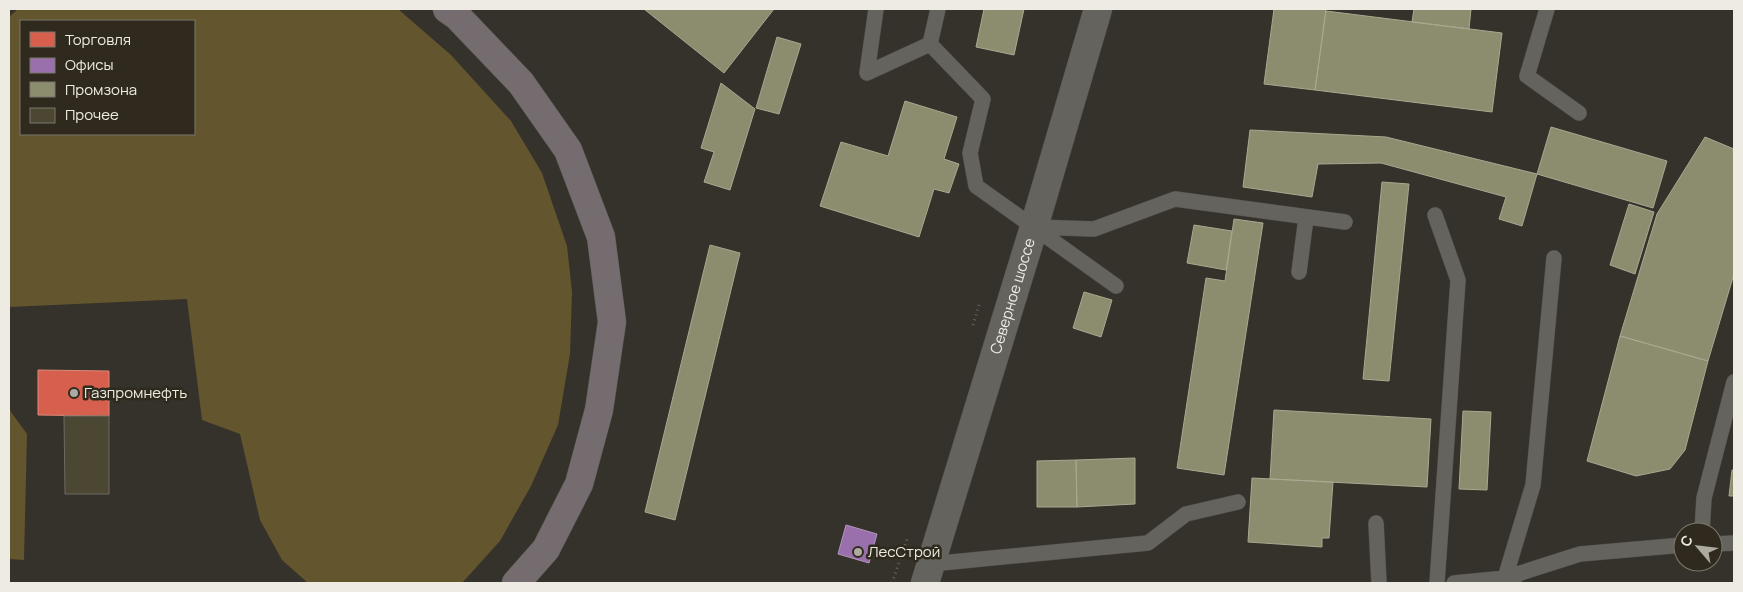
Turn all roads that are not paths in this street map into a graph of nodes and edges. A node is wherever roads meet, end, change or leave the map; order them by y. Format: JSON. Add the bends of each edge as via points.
{"nodes":[{"id":1,"x":447,"y":9,"type":"edge"},
{"id":2,"x":876,"y":9,"type":"edge"},
{"id":3,"x":938,"y":9,"type":"edge"},
{"id":4,"x":1098,"y":9,"type":"edge"},
{"id":5,"x":1547,"y":9,"type":"edge"},
{"id":6,"x":930,"y":44,"type":"junction"},
{"id":7,"x":1580,"y":113,"type":"dead end"},
{"id":8,"x":1435,"y":215,"type":"dead end"},
{"id":9,"x":1306,"y":218,"type":"junction"},
{"id":10,"x":1344,"y":222,"type":"dead end"},
{"id":11,"x":1034,"y":227,"type":"junction"},
{"id":12,"x":1554,"y":258,"type":"dead end"},
{"id":13,"x":1299,"y":272,"type":"dead end"},
{"id":14,"x":1116,"y":286,"type":"dead end"},
{"id":15,"x":1734,"y":382,"type":"edge"},
{"id":16,"x":1238,"y":502,"type":"dead end"},
{"id":17,"x":1703,"y":522,"type":"edge"},
{"id":18,"x":1376,"y":523,"type":"dead end"},
{"id":19,"x":1673,"y":546,"type":"edge"},
{"id":20,"x":928,"y":574,"type":"edge"},
{"id":21,"x":1505,"y":578,"type":"junction"},
{"id":22,"x":516,"y":583,"type":"edge"},
{"id":23,"x":1380,"y":583,"type":"edge"},
{"id":24,"x":1437,"y":583,"type":"edge"},
{"id":25,"x":1454,"y":583,"type":"edge"},
{"id":26,"x":1520,"y":583,"type":"edge"}],
"edges":[{"from":1,"to":22,"type":"main road","via":[[521,83],[568,150],[601,237],[612,322],[599,410],[579,484],[546,548]]},
{"from":2,"to":6,"type":"lane","via":[[867,73]]},
{"from":3,"to":6,"type":"lane"},
{"from":4,"to":11,"type":"street","name":"Северное шоссе"},
{"from":5,"to":7,"type":"lane","via":[[1527,76]]},
{"from":6,"to":11,"type":"lane","via":[[982,99],[970,153],[976,186]]},
{"from":8,"to":24,"type":"lane","via":[[1458,280]]},
{"from":9,"to":10,"type":"lane"},
{"from":9,"to":11,"type":"lane","via":[[1175,199],[1094,229]]},
{"from":9,"to":13,"type":"lane"},
{"from":11,"to":14,"type":"lane"},
{"from":11,"to":20,"type":"street","name":"Северное шоссе"},
{"from":12,"to":21,"type":"lane","via":[[1533,485]]},
{"from":15,"to":17,"type":"lane","via":[[1704,498]]},
{"from":16,"to":20,"type":"lane","via":[[1186,514],[1148,543]]},
{"from":18,"to":23,"type":"lane"},
{"from":19,"to":21,"type":"lane","via":[[1580,554]]},
{"from":21,"to":25,"type":"lane"},
{"from":21,"to":26,"type":"lane"}]}
